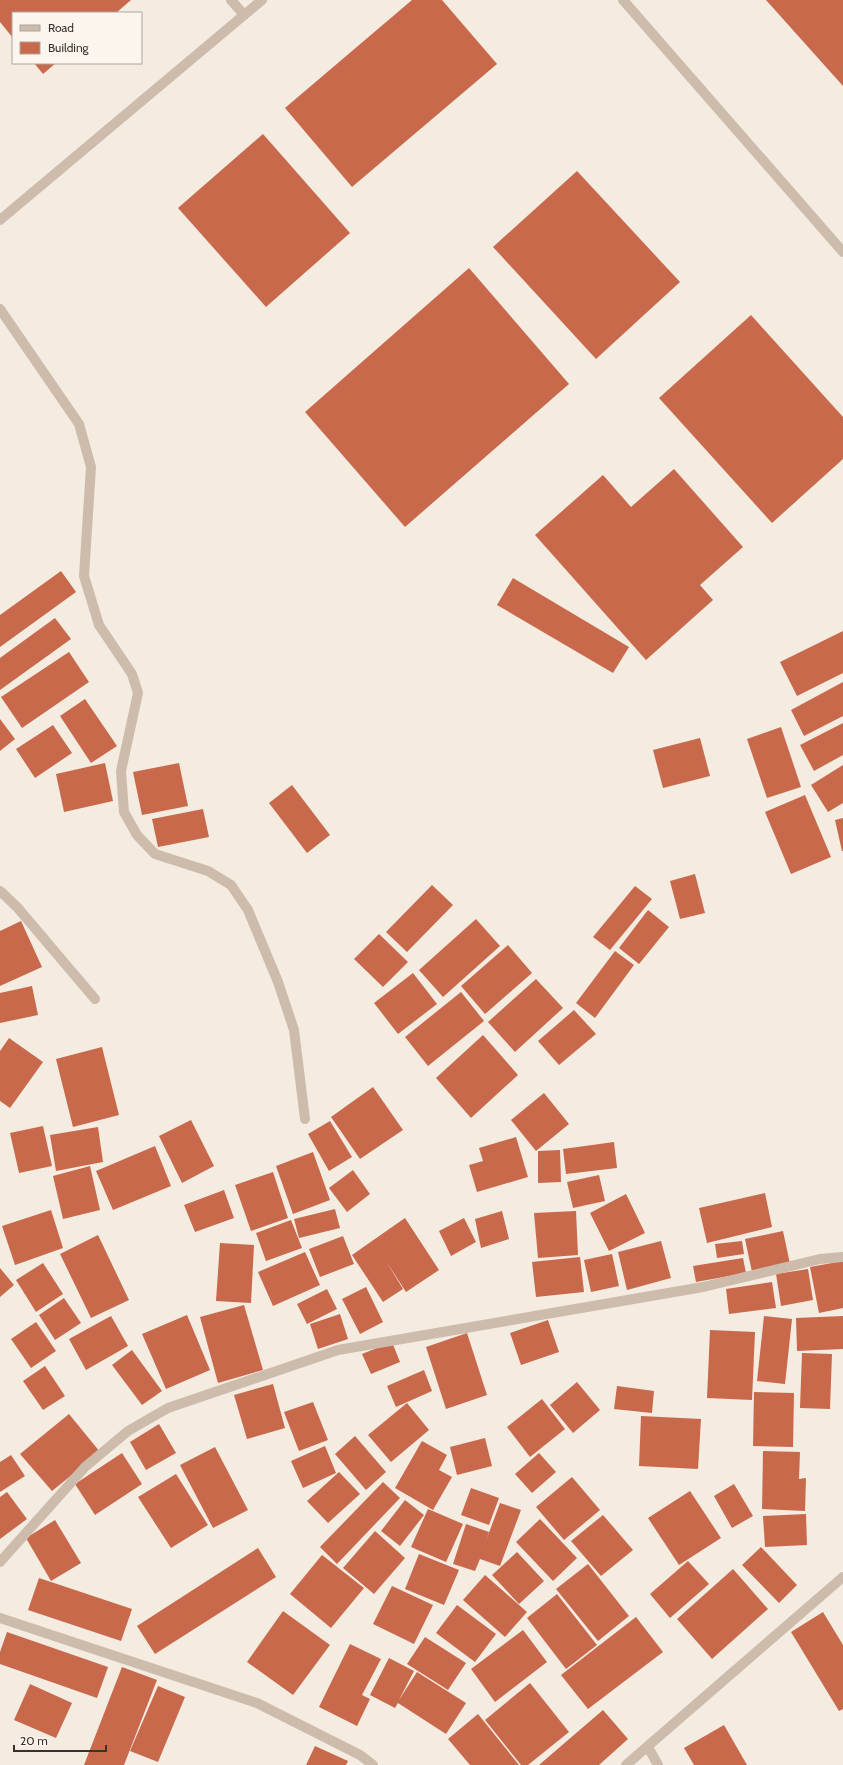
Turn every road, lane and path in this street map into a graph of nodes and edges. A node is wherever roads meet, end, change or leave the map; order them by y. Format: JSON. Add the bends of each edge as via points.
{"nodes":[{"id":1,"x":231,"y":0,"type":"edge"},
{"id":2,"x":262,"y":0,"type":"edge"},
{"id":3,"x":622,"y":0,"type":"edge"},
{"id":4,"x":244,"y":15,"type":"junction"},
{"id":5,"x":0,"y":220,"type":"edge"},
{"id":6,"x":843,"y":252,"type":"edge"},
{"id":7,"x":0,"y":309,"type":"edge"},
{"id":8,"x":0,"y":891,"type":"edge"},
{"id":9,"x":95,"y":999,"type":"dead end"},
{"id":10,"x":305,"y":1119,"type":"dead end"},
{"id":11,"x":843,"y":1257,"type":"edge"},
{"id":12,"x":0,"y":1562,"type":"edge"},
{"id":13,"x":843,"y":1577,"type":"edge"},
{"id":14,"x":0,"y":1618,"type":"edge"},
{"id":15,"x":648,"y":1747,"type":"junction"},
{"id":16,"x":373,"y":1765,"type":"edge"},
{"id":17,"x":626,"y":1765,"type":"edge"},
{"id":18,"x":658,"y":1765,"type":"edge"}],
"edges":[{"from":1,"to":4,"type":"street"},
{"from":2,"to":4,"type":"street"},
{"from":3,"to":6,"type":"street"},
{"from":4,"to":5,"type":"street"},
{"from":7,"to":10,"type":"street","via":[[79,424],[91,467],[84,576],[99,624],[132,674],[138,693],[121,771],[124,812],[137,835],[155,854],[208,872],[231,885],[248,910],[278,982],[294,1030]]},
{"from":8,"to":9,"type":"street","via":[[17,907]]},
{"from":11,"to":12,"type":"street","via":[[820,1259],[703,1287],[338,1350],[168,1408],[128,1431],[85,1467]]},
{"from":13,"to":15,"type":"street"},
{"from":14,"to":16,"type":"street","via":[[257,1703],[360,1755]]},
{"from":15,"to":17,"type":"street"},
{"from":15,"to":18,"type":"street"}]}
